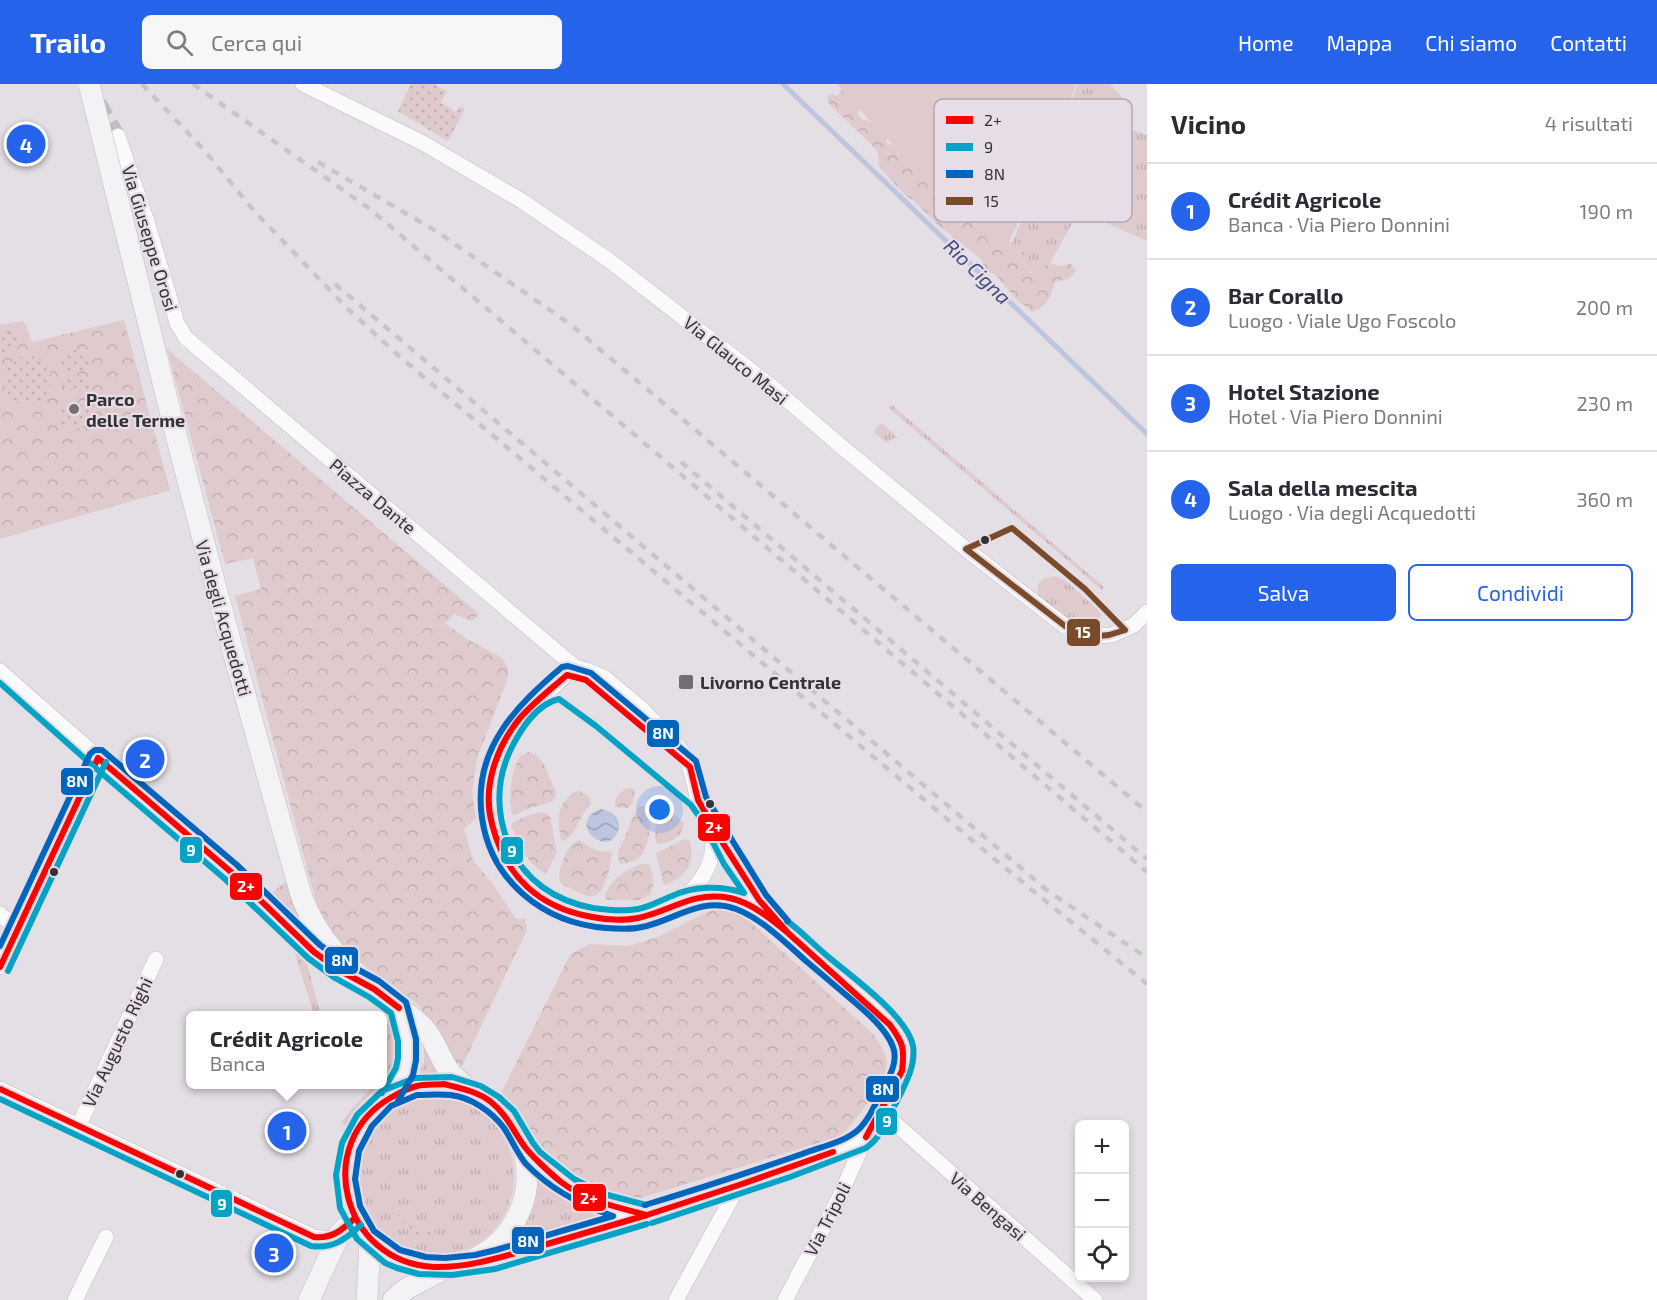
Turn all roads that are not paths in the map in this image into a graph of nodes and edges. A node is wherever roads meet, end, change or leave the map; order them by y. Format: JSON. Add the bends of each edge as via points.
{"nodes":[{"id":1,"x":90,"y":84,"type":"edge"},
{"id":2,"x":303,"y":84,"type":"edge"},
{"id":3,"x":118,"y":136,"type":"tunnel mouth"},
{"id":4,"x":186,"y":338,"type":"joint"},
{"id":5,"x":1147,"y":612,"type":"edge"},
{"id":6,"x":560,"y":654,"type":"junction"},
{"id":7,"x":574,"y":666,"type":"junction"},
{"id":8,"x":0,"y":671,"type":"edge"},
{"id":9,"x":558,"y":683,"type":"junction"},
{"id":10,"x":98,"y":758,"type":"junction"},
{"id":11,"x":712,"y":822,"type":"junction"},
{"id":12,"x":679,"y":903,"type":"junction"},
{"id":13,"x":0,"y":914,"type":"edge"},
{"id":14,"x":781,"y":927,"type":"junction"},
{"id":15,"x":17,"y":929,"type":"junction"},
{"id":16,"x":156,"y":959,"type":"dead end"},
{"id":17,"x":0,"y":967,"type":"edge"},
{"id":18,"x":374,"y":989,"type":"junction"},
{"id":19,"x":399,"y":1008,"type":"junction"},
{"id":20,"x":0,"y":1089,"type":"edge"},
{"id":21,"x":471,"y":1091,"type":"junction"},
{"id":22,"x":390,"y":1097,"type":"junction"},
{"id":23,"x":881,"y":1112,"type":"junction"},
{"id":24,"x":79,"y":1125,"type":"junction"},
{"id":25,"x":866,"y":1137,"type":"junction"},
{"id":26,"x":523,"y":1145,"type":"junction"},
{"id":27,"x":739,"y":1185,"type":"junction"},
{"id":28,"x":647,"y":1215,"type":"junction"},
{"id":29,"x":347,"y":1225,"type":"junction"},
{"id":30,"x":106,"y":1237,"type":"dead end"},
{"id":31,"x":370,"y":1239,"type":"junction"},
{"id":32,"x":453,"y":1266,"type":"junction"},
{"id":33,"x":75,"y":1300,"type":"edge"},
{"id":34,"x":309,"y":1300,"type":"edge"},
{"id":35,"x":367,"y":1300,"type":"edge"},
{"id":36,"x":393,"y":1300,"type":"edge"},
{"id":37,"x":676,"y":1300,"type":"edge"},
{"id":38,"x":784,"y":1300,"type":"edge"},
{"id":39,"x":1095,"y":1300,"type":"edge"}],
"edges":[{"from":1,"to":18,"type":"main road","name":"Via degli Acquedotti","bridge":true,"via":[[184,472],[302,898],[315,927],[335,955]]},
{"from":2,"to":5,"type":"street","name":"Via Glauco Masi","via":[[423,143],[522,201],[610,261],[1065,626],[1090,636],[1112,634],[1134,625]]},
{"from":3,"to":4,"type":"street","name":"Via Giuseppe Orosi","via":[[177,323]]},
{"from":4,"to":6,"type":"street","name":"Piazza Dante"},
{"from":6,"to":7,"type":"street","name":"Piazza Dante"},
{"from":6,"to":9,"type":"street"},
{"from":7,"to":9,"type":"street","name":"Piazza Dante"},
{"from":7,"to":11,"type":"street","name":"Piazza Dante","via":[[605,678],[640,707],[682,751],[698,800]]},
{"from":8,"to":10,"type":"street"},
{"from":9,"to":12,"type":"street","name":"Piazza Dante","via":[[517,722],[493,772],[490,814],[506,860],[516,877],[537,895],[584,916],[635,919]]},
{"from":10,"to":15,"type":"street"},
{"from":10,"to":18,"type":"street","via":[[231,872],[314,952]]},
{"from":11,"to":12,"type":"street","name":"Piazza Dante","via":[[709,865]]},
{"from":11,"to":14,"type":"street","name":"Piazza Dante","via":[[759,900]]},
{"from":12,"to":14,"type":"street","name":"Piazza Dante","via":[[718,897],[736,900]]},
{"from":13,"to":15,"type":"street"},
{"from":14,"to":23,"type":"street","name":"Piazza Dante","via":[[872,1007],[902,1040],[902,1071]]},
{"from":15,"to":17,"type":"street"},
{"from":16,"to":24,"type":"street","name":"Via Augusto Righi"},
{"from":18,"to":19,"type":"main road","name":"Via degli Acquedotti"},
{"from":19,"to":21,"type":"main road","name":"Via degli Acquedotti","via":[[423,1027],[450,1072]]},
{"from":19,"to":22,"type":"main road","via":[[407,1059],[405,1071]]},
{"from":20,"to":24,"type":"street"},
{"from":21,"to":22,"type":"main road","via":[[429,1084]]},
{"from":21,"to":26,"type":"main road","via":[[507,1118]]},
{"from":22,"to":29,"type":"main road","via":[[362,1122],[348,1150]]},
{"from":23,"to":25,"type":"street","name":"Piazza Dante"},
{"from":23,"to":39,"type":"street","name":"Via Bengasi"},
{"from":24,"to":29,"type":"street","via":[[314,1237],[327,1239]]},
{"from":25,"to":27,"type":"street"},
{"from":25,"to":38,"type":"street","name":"Via Tripoli","via":[[839,1198]]},
{"from":26,"to":28,"type":"street","via":[[547,1170],[576,1191],[610,1206]]},
{"from":26,"to":32,"type":"main road","via":[[527,1175],[518,1215],[493,1247]]},
{"from":27,"to":28,"type":"street"},
{"from":27,"to":37,"type":"street"},
{"from":28,"to":32,"type":"street","via":[[481,1263]]},
{"from":29,"to":31,"type":"main road"},
{"from":29,"to":34,"type":"main road"},
{"from":30,"to":33,"type":"street"},
{"from":31,"to":32,"type":"main road","via":[[406,1262],[427,1267]]},
{"from":31,"to":35,"type":"main road"},
{"from":32,"to":36,"type":"main road","via":[[406,1289]]}]}
